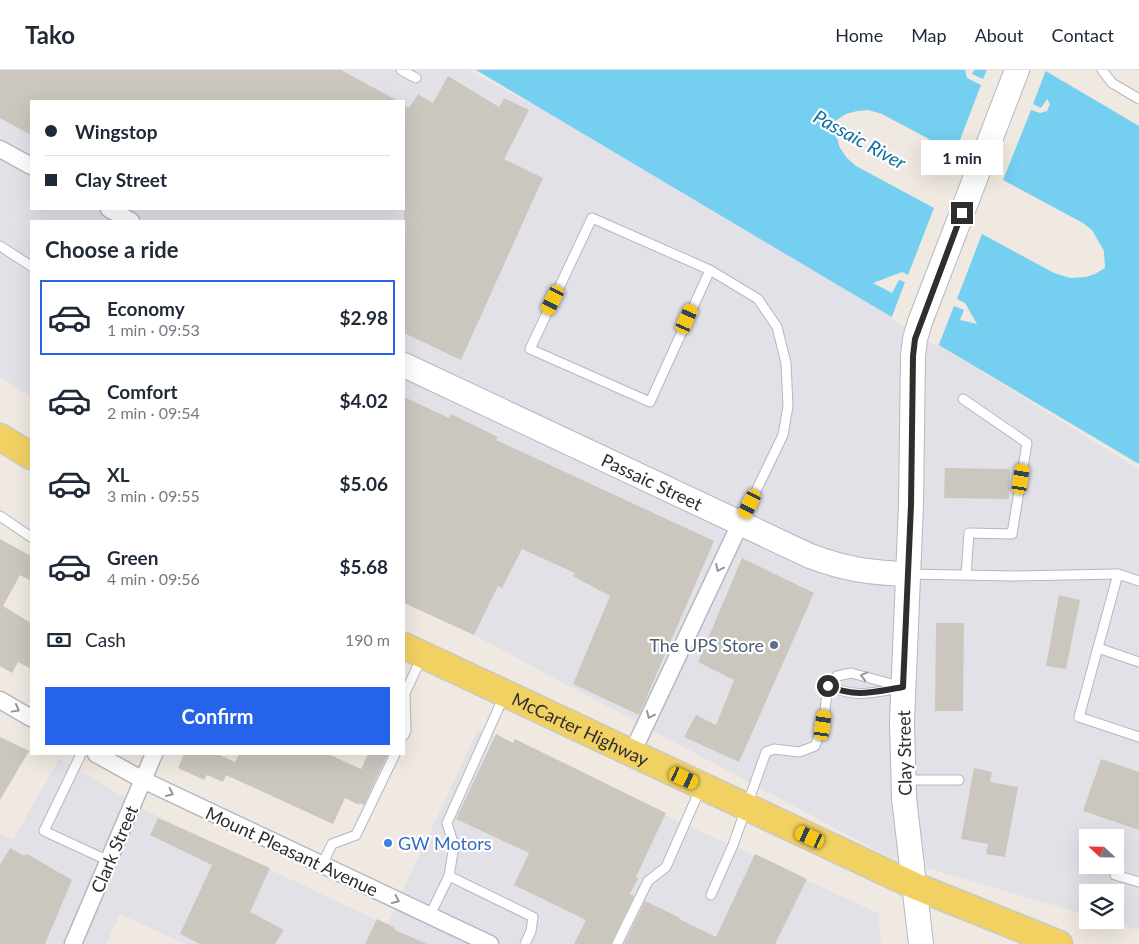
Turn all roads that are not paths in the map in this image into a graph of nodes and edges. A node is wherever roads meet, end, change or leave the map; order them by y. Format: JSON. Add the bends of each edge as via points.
{"nodes":[{"id":1,"x":401,"y":70,"type":"edge"},
{"id":2,"x":1017,"y":70,"type":"edge"},
{"id":3,"x":1102,"y":70,"type":"edge"},
{"id":4,"x":416,"y":78,"type":"dead end"},
{"id":5,"x":1139,"y":99,"type":"edge"},
{"id":6,"x":0,"y":149,"type":"edge"},
{"id":7,"x":30,"y":165,"type":"edge"},
{"id":8,"x":111,"y":210,"type":"edge"},
{"id":9,"x":129,"y":220,"type":"edge"},
{"id":10,"x":0,"y":246,"type":"edge"},
{"id":11,"x":30,"y":265,"type":"edge"},
{"id":12,"x":710,"y":270,"type":"junction"},
{"id":13,"x":405,"y":365,"type":"edge"},
{"id":14,"x":963,"y":399,"type":"dead end"},
{"id":15,"x":0,"y":437,"type":"edge"},
{"id":16,"x":30,"y":455,"type":"edge"},
{"id":17,"x":0,"y":516,"type":"edge"},
{"id":18,"x":740,"y":524,"type":"junction"},
{"id":19,"x":30,"y":536,"type":"edge"},
{"id":20,"x":908,"y":574,"type":"junction"},
{"id":21,"x":1118,"y":574,"type":"junction"},
{"id":22,"x":966,"y":575,"type":"junction"},
{"id":23,"x":1139,"y":581,"type":"edge"},
{"id":24,"x":1098,"y":648,"type":"junction"},
{"id":25,"x":414,"y":650,"type":"edge"},
{"id":26,"x":1139,"y":662,"type":"edge"},
{"id":27,"x":828,"y":686,"type":"junction"},
{"id":28,"x":903,"y":687,"type":"junction"},
{"id":29,"x":405,"y":693,"type":"edge"},
{"id":30,"x":405,"y":693,"type":"edge"},
{"id":31,"x":506,"y":694,"type":"junction"},
{"id":32,"x":0,"y":700,"type":"edge"},
{"id":33,"x":30,"y":717,"type":"edge"},
{"id":34,"x":405,"y":733,"type":"edge"},
{"id":35,"x":1139,"y":737,"type":"edge"},
{"id":36,"x":632,"y":753,"type":"junction"},
{"id":37,"x":81,"y":755,"type":"edge"},
{"id":38,"x":98,"y":755,"type":"edge"},
{"id":39,"x":154,"y":755,"type":"edge"},
{"id":40,"x":395,"y":755,"type":"edge"},
{"id":41,"x":143,"y":780,"type":"junction"},
{"id":42,"x":903,"y":780,"type":"junction"},
{"id":43,"x":959,"y":780,"type":"dead end"},
{"id":44,"x":701,"y":786,"type":"junction"},
{"id":45,"x":746,"y":807,"type":"junction"},
{"id":46,"x":109,"y":861,"type":"junction"},
{"id":47,"x":322,"y":864,"type":"junction"},
{"id":48,"x":1115,"y":874,"type":"dead end"},
{"id":49,"x":449,"y":876,"type":"junction"},
{"id":50,"x":1139,"y":882,"type":"edge"},
{"id":51,"x":914,"y":886,"type":"junction"},
{"id":52,"x":711,"y":896,"type":"dead end"},
{"id":53,"x":430,"y":915,"type":"junction"},
{"id":54,"x":74,"y":944,"type":"edge"},
{"id":55,"x":490,"y":944,"type":"edge"},
{"id":56,"x":525,"y":944,"type":"edge"},
{"id":57,"x":617,"y":944,"type":"edge"},
{"id":58,"x":921,"y":944,"type":"edge"},
{"id":59,"x":1059,"y":944,"type":"edge"}],
"edges":[{"from":1,"to":4,"type":"lane"},
{"from":2,"to":20,"type":"main road","name":"Clay Street","via":[[915,339]]},
{"from":3,"to":5,"type":"lane","via":[[1112,83]]},
{"from":6,"to":7,"type":"street"},
{"from":8,"to":9,"type":"street"},
{"from":10,"to":11,"type":"lane"},
{"from":12,"to":12,"type":"lane","via":[[592,218],[530,349],[650,402]]},
{"from":12,"to":18,"type":"lane","via":[[758,300],[777,327],[786,363],[788,406],[784,435]]},
{"from":13,"to":18,"type":"main road","name":"Passaic Street"},
{"from":14,"to":22,"type":"lane","via":[[1027,443],[1012,534],[969,533]]},
{"from":15,"to":16,"type":"main road"},
{"from":17,"to":19,"type":"lane"},
{"from":18,"to":20,"type":"main road","name":"Passaic Street","via":[[838,566],[868,572]]},
{"from":18,"to":36,"type":"street","one_way":true},
{"from":20,"to":22,"type":"lane"},
{"from":20,"to":28,"type":"main road","name":"Clay Street"},
{"from":21,"to":22,"type":"lane"},
{"from":21,"to":23,"type":"lane"},
{"from":21,"to":24,"type":"lane"},
{"from":24,"to":26,"type":"lane"},
{"from":24,"to":35,"type":"lane","via":[[1079,717]]},
{"from":25,"to":30,"type":"lane"},
{"from":25,"to":31,"type":"main road","name":"McCarter Highway"},
{"from":27,"to":28,"type":"lane","via":[[844,693],[862,694]]},
{"from":28,"to":27,"type":"lane","one_way":true,"via":[[851,673],[837,676]]},
{"from":27,"to":45,"type":"lane","via":[[823,725],[815,746],[799,752],[774,749],[766,752]]},
{"from":28,"to":42,"type":"main road","name":"Clay Street"},
{"from":29,"to":34,"type":"lane"},
{"from":31,"to":36,"type":"main road","name":"McCarter Highway"},
{"from":31,"to":49,"type":"lane","via":[[447,824],[454,846]]},
{"from":32,"to":33,"type":"street","one_way":true},
{"from":36,"to":44,"type":"main road","name":"McCarter Highway"},
{"from":37,"to":46,"type":"lane","via":[[44,831]]},
{"from":38,"to":41,"type":"street","name":"Mount Pleasant Avenue"},
{"from":39,"to":41,"type":"street","name":"Clark Street"},
{"from":40,"to":47,"type":"lane","via":[[356,835],[332,844]]},
{"from":41,"to":46,"type":"street","name":"Clark Street"},
{"from":41,"to":47,"type":"street","name":"Mount Pleasant Avenue","one_way":true},
{"from":42,"to":43,"type":"lane"},
{"from":42,"to":51,"type":"main road","name":"Clay Street"},
{"from":44,"to":45,"type":"main road","name":"McCarter Highway"},
{"from":44,"to":57,"type":"lane","via":[[666,867],[648,881]]},
{"from":45,"to":51,"type":"main road","name":"McCarter Highway"},
{"from":45,"to":52,"type":"lane"},
{"from":46,"to":54,"type":"street","name":"Clark Street"},
{"from":47,"to":53,"type":"street","name":"Mount Pleasant Avenue","one_way":true},
{"from":48,"to":50,"type":"lane"},
{"from":49,"to":53,"type":"lane"},
{"from":49,"to":56,"type":"lane","via":[[533,917]]},
{"from":51,"to":58,"type":"main road","name":"Clay Street"},
{"from":51,"to":59,"type":"main road","name":"McCarter Highway"},
{"from":53,"to":55,"type":"street","name":"Mount Pleasant Avenue"}]}
